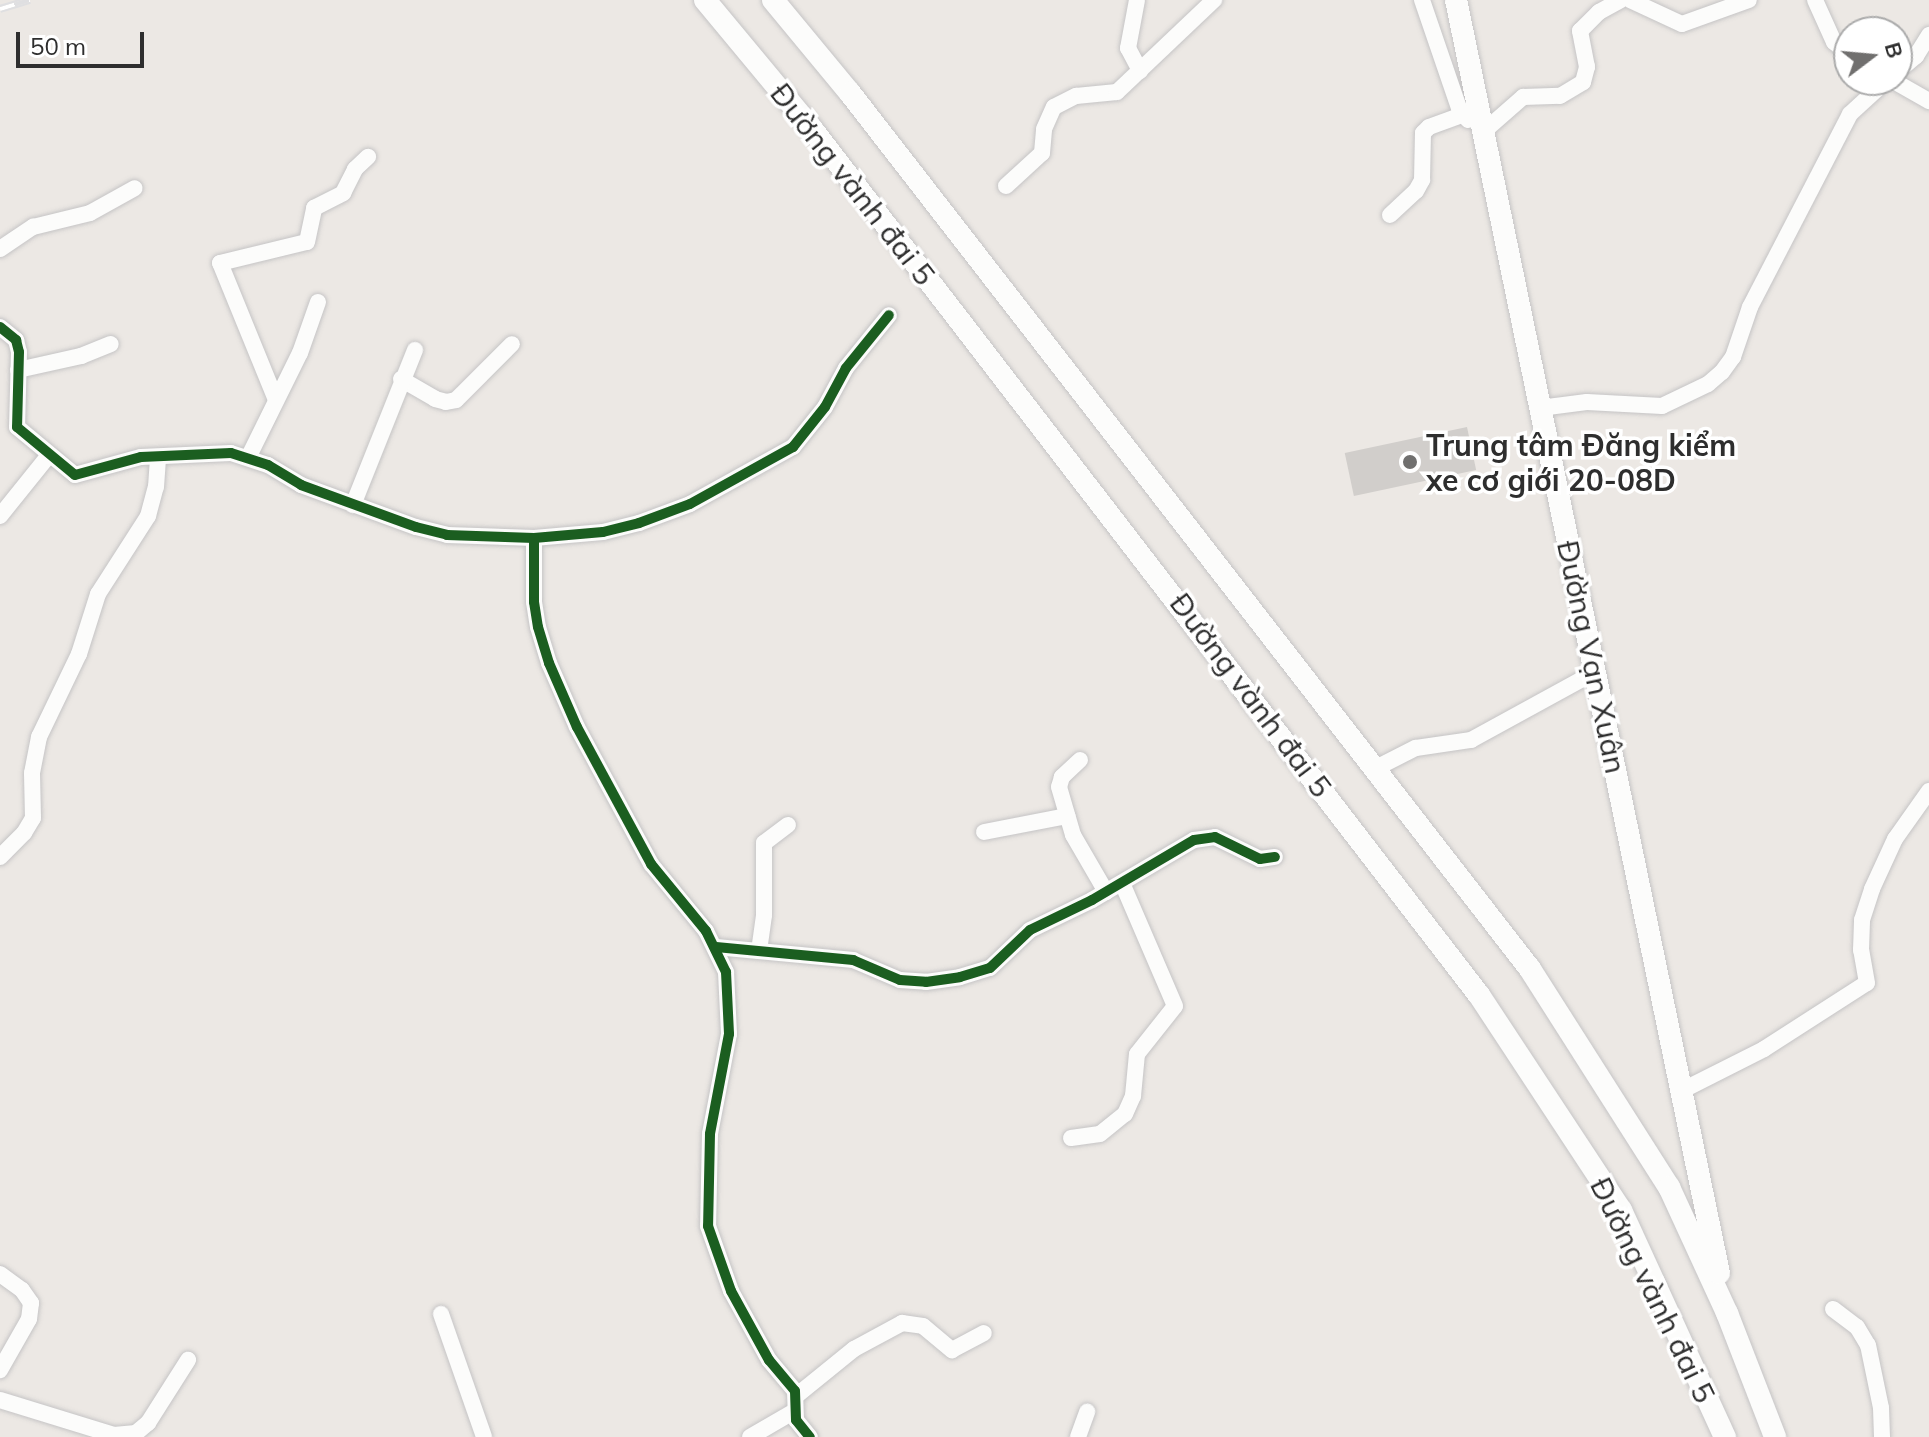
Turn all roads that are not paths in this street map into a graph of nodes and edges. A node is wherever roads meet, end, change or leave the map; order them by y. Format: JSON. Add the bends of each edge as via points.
{"nodes":[{"id":1,"x":705,"y":0,"type":"edge"},
{"id":2,"x":773,"y":0,"type":"edge"},
{"id":3,"x":1137,"y":0,"type":"edge"},
{"id":4,"x":1214,"y":0,"type":"edge"},
{"id":5,"x":1422,"y":0,"type":"edge"},
{"id":6,"x":1456,"y":0,"type":"edge"},
{"id":7,"x":1621,"y":0,"type":"edge"},
{"id":8,"x":1630,"y":0,"type":"edge"},
{"id":9,"x":1749,"y":0,"type":"edge"},
{"id":10,"x":1815,"y":0,"type":"edge"},
{"id":11,"x":1929,"y":35,"type":"edge"},
{"id":12,"x":1833,"y":40,"type":"edge"},
{"id":13,"x":1913,"y":59,"type":"edge"},
{"id":14,"x":1140,"y":71,"type":"junction"},
{"id":15,"x":1871,"y":96,"type":"edge"},
{"id":16,"x":1473,"y":122,"type":"junction"},
{"id":17,"x":368,"y":157,"type":"dead end"},
{"id":18,"x":1006,"y":186,"type":"dead end"},
{"id":19,"x":135,"y":188,"type":"dead end"},
{"id":20,"x":1390,"y":215,"type":"dead end"},
{"id":21,"x":0,"y":249,"type":"edge"},
{"id":22,"x":318,"y":302,"type":"dead end"},
{"id":23,"x":889,"y":315,"type":"dead end"},
{"id":24,"x":0,"y":327,"type":"edge"},
{"id":25,"x":111,"y":344,"type":"dead end"},
{"id":26,"x":512,"y":344,"type":"dead end"},
{"id":27,"x":415,"y":350,"type":"dead end"},
{"id":28,"x":18,"y":370,"type":"junction"},
{"id":29,"x":401,"y":379,"type":"junction"},
{"id":30,"x":276,"y":400,"type":"junction"},
{"id":31,"x":1540,"y":408,"type":"junction"},
{"id":32,"x":49,"y":455,"type":"junction"},
{"id":33,"x":249,"y":456,"type":"junction"},
{"id":34,"x":158,"y":457,"type":"junction"},
{"id":35,"x":353,"y":505,"type":"junction"},
{"id":36,"x":0,"y":516,"type":"edge"},
{"id":37,"x":534,"y":538,"type":"junction"},
{"id":38,"x":1595,"y":672,"type":"junction"},
{"id":39,"x":1080,"y":760,"type":"dead end"},
{"id":40,"x":1382,"y":765,"type":"dead end"},
{"id":41,"x":1929,"y":791,"type":"edge"},
{"id":42,"x":1067,"y":816,"type":"junction"},
{"id":43,"x":788,"y":825,"type":"dead end"},
{"id":44,"x":984,"y":832,"type":"dead end"},
{"id":45,"x":0,"y":857,"type":"edge"},
{"id":46,"x":1275,"y":857,"type":"dead end"},
{"id":47,"x":1122,"y":883,"type":"junction"},
{"id":48,"x":1106,"y":892,"type":"junction"},
{"id":49,"x":716,"y":947,"type":"junction"},
{"id":50,"x":759,"y":951,"type":"junction"},
{"id":51,"x":1681,"y":1091,"type":"junction"},
{"id":52,"x":1071,"y":1138,"type":"dead end"},
{"id":53,"x":0,"y":1274,"type":"edge"},
{"id":54,"x":1833,"y":1309,"type":"dead end"},
{"id":55,"x":1727,"y":1313,"type":"junction"},
{"id":56,"x":441,"y":1314,"type":"dead end"},
{"id":57,"x":984,"y":1333,"type":"dead end"},
{"id":58,"x":188,"y":1360,"type":"dead end"},
{"id":59,"x":0,"y":1370,"type":"edge"},
{"id":60,"x":0,"y":1400,"type":"edge"},
{"id":61,"x":795,"y":1404,"type":"junction"},
{"id":62,"x":1087,"y":1412,"type":"dead end"},
{"id":63,"x":484,"y":1437,"type":"edge"},
{"id":64,"x":750,"y":1437,"type":"edge"},
{"id":65,"x":810,"y":1437,"type":"edge"},
{"id":66,"x":1078,"y":1437,"type":"edge"},
{"id":67,"x":1725,"y":1437,"type":"edge"},
{"id":68,"x":1760,"y":1437,"type":"edge"},
{"id":69,"x":1775,"y":1437,"type":"edge"},
{"id":70,"x":1882,"y":1437,"type":"edge"}],
"edges":[{"from":1,"to":67,"type":"main road","name":"Đường vành đai 5","via":[[812,129],[1479,995],[1621,1210]]},
{"from":2,"to":55,"type":"main road","name":"Đường vành đai 5","via":[[1530,969],[1669,1187]]},
{"from":3,"to":14,"type":"street","via":[[1128,48]]},
{"from":4,"to":14,"type":"street"},
{"from":5,"to":16,"type":"street"},
{"from":6,"to":16,"type":"main road","name":"Đường Vạn Xuân"},
{"from":7,"to":16,"type":"street","via":[[1580,31],[1587,67],[1583,82],[1560,96],[1523,97]]},
{"from":8,"to":9,"type":"street","via":[[1682,24]]},
{"from":10,"to":12,"type":"street"},
{"from":11,"to":13,"type":"street"},
{"from":14,"to":18,"type":"street","via":[[1117,92],[1076,96],[1054,107],[1044,129],[1042,153]]},
{"from":15,"to":31,"type":"street","via":[[1850,114],[1722,372],[1662,406],[1587,402]]},
{"from":16,"to":20,"type":"street","via":[[1429,127],[1423,133],[1422,180]]},
{"from":16,"to":31,"type":"main road","name":"Đường Vạn Xuân"},
{"from":17,"to":30,"type":"street","via":[[343,193],[314,208],[307,242],[220,263]]},
{"from":19,"to":21,"type":"street","via":[[90,213],[33,227]]},
{"from":22,"to":30,"type":"street"},
{"from":23,"to":37,"type":"street","via":[[793,447],[690,504],[639,523]]},
{"from":24,"to":28,"type":"street","via":[[16,340]]},
{"from":25,"to":28,"type":"street"},
{"from":26,"to":29,"type":"street","via":[[456,400],[435,399]]},
{"from":27,"to":29,"type":"street"},
{"from":28,"to":32,"type":"street","via":[[17,427]]},
{"from":29,"to":35,"type":"street"},
{"from":30,"to":33,"type":"street"},
{"from":31,"to":38,"type":"main road","name":"Đường Vạn Xuân"},
{"from":32,"to":34,"type":"street","via":[[75,475],[127,459]]},
{"from":32,"to":36,"type":"street"},
{"from":33,"to":34,"type":"street"},
{"from":33,"to":35,"type":"street","via":[[301,485]]},
{"from":34,"to":45,"type":"street","via":[[148,516],[98,594],[79,654],[39,737],[32,773],[33,818]]},
{"from":35,"to":37,"type":"street","via":[[447,535]]},
{"from":37,"to":49,"type":"street","via":[[538,627],[571,714],[651,864]]},
{"from":38,"to":40,"type":"street","via":[[1471,740],[1416,748]]},
{"from":38,"to":51,"type":"main road","name":"Đường Vạn Xuân"},
{"from":39,"to":42,"type":"street","via":[[1059,787]]},
{"from":41,"to":51,"type":"street","via":[[1895,839],[1872,889],[1862,920],[1867,983],[1764,1049]]},
{"from":42,"to":44,"type":"street"},
{"from":42,"to":48,"type":"street"},
{"from":43,"to":50,"type":"street","via":[[764,843]]},
{"from":46,"to":47,"type":"street","via":[[1260,859],[1205,837]]},
{"from":47,"to":48,"type":"street"},
{"from":47,"to":52,"type":"street","via":[[1175,1006],[1137,1054],[1133,1096],[1125,1114],[1100,1134]]},
{"from":48,"to":50,"type":"street","via":[[1030,930],[990,968],[960,977],[900,980],[853,960]]},
{"from":49,"to":50,"type":"street"},
{"from":49,"to":61,"type":"street","via":[[726,972],[729,1034],[710,1134],[708,1226],[731,1291]]},
{"from":51,"to":55,"type":"main road","name":"Đường Vạn Xuân"},
{"from":53,"to":59,"type":"street","via":[[31,1303],[29,1319]]},
{"from":54,"to":70,"type":"street","via":[[1857,1327],[1868,1345]]},
{"from":55,"to":68,"type":"main road","name":"Đường Vạn Xuân"},
{"from":55,"to":69,"type":"main road","name":"Đường Vạn Xuân"},
{"from":56,"to":63,"type":"street"},
{"from":57,"to":61,"type":"street","via":[[952,1350],[923,1326],[902,1323],[854,1349]]},
{"from":58,"to":60,"type":"street","via":[[136,1433],[114,1435]]},
{"from":61,"to":64,"type":"street"},
{"from":61,"to":65,"type":"street"},
{"from":62,"to":66,"type":"street"}]}
